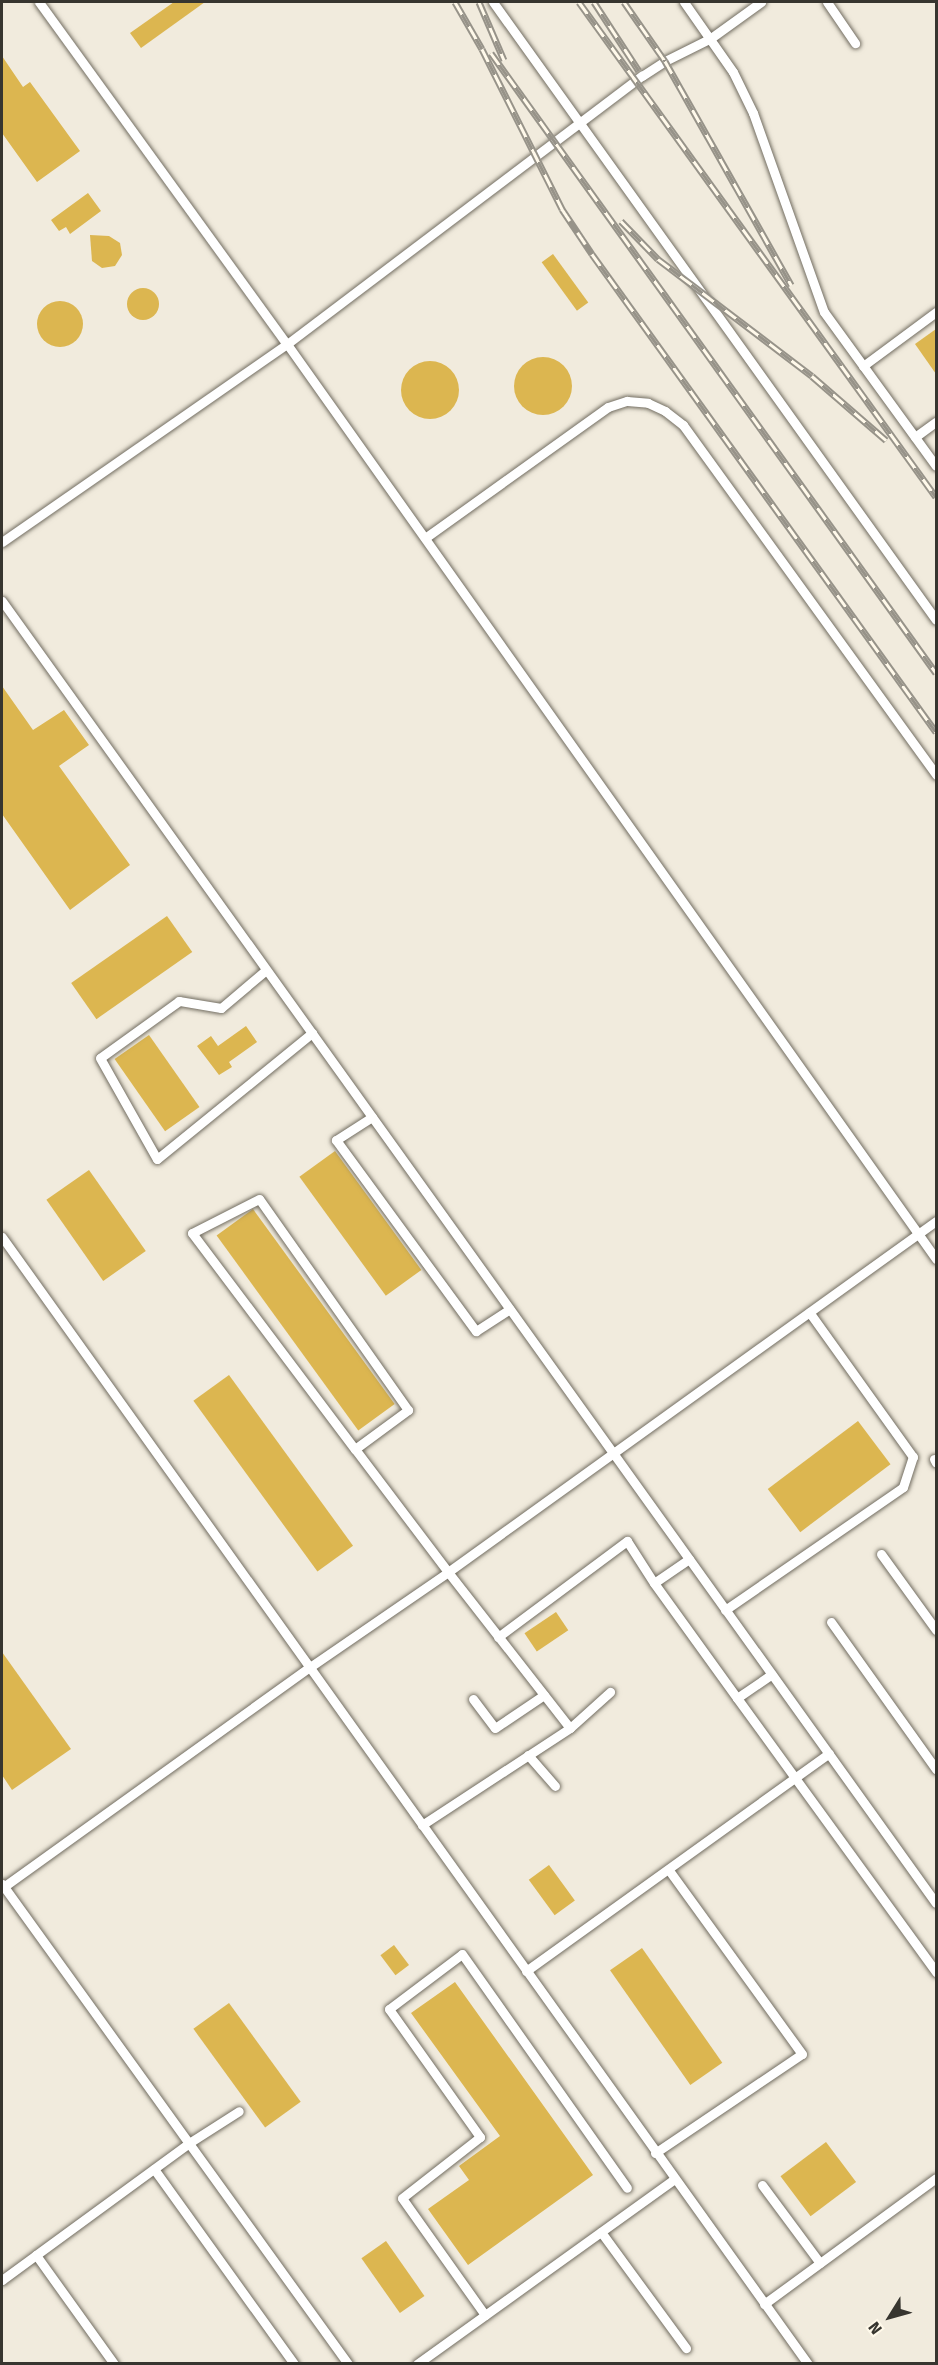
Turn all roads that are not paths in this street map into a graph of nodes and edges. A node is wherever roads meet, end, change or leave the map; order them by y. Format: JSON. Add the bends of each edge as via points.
{"nodes":[{"id":1,"x":39,"y":2,"type":"edge"},
{"id":2,"x":493,"y":2,"type":"edge"},
{"id":3,"x":684,"y":2,"type":"edge"},
{"id":4,"x":762,"y":2,"type":"edge"},
{"id":5,"x":827,"y":2,"type":"edge"},
{"id":6,"x":711,"y":38,"type":"junction"},
{"id":7,"x":855,"y":43,"type":"dead end"},
{"id":8,"x":579,"y":123,"type":"junction"},
{"id":9,"x":936,"y":312,"type":"edge"},
{"id":10,"x":286,"y":344,"type":"junction"},
{"id":11,"x":863,"y":366,"type":"junction"},
{"id":12,"x":936,"y":422,"type":"edge"},
{"id":13,"x":915,"y":437,"type":"junction"},
{"id":14,"x":936,"y":466,"type":"edge"},
{"id":15,"x":425,"y":538,"type":"junction"},
{"id":16,"x":2,"y":543,"type":"edge"},
{"id":17,"x":2,"y":601,"type":"edge"},
{"id":18,"x":936,"y":620,"type":"edge"},
{"id":19,"x":936,"y":775,"type":"edge"},
{"id":20,"x":266,"y":970,"type":"junction"},
{"id":21,"x":312,"y":1033,"type":"junction"},
{"id":22,"x":372,"y":1117,"type":"junction"},
{"id":23,"x":936,"y":1221,"type":"edge"},
{"id":24,"x":919,"y":1234,"type":"junction"},
{"id":25,"x":2,"y":1237,"type":"edge"},
{"id":26,"x":936,"y":1259,"type":"edge"},
{"id":27,"x":510,"y":1309,"type":"junction"},
{"id":28,"x":809,"y":1312,"type":"junction"},
{"id":29,"x":355,"y":1449,"type":"junction"},
{"id":30,"x":613,"y":1453,"type":"junction"},
{"id":31,"x":881,"y":1554,"type":"dead end"},
{"id":32,"x":689,"y":1559,"type":"junction"},
{"id":33,"x":448,"y":1572,"type":"junction"},
{"id":34,"x":654,"y":1583,"type":"junction"},
{"id":35,"x":725,"y":1610,"type":"junction"},
{"id":36,"x":831,"y":1622,"type":"dead end"},
{"id":37,"x":936,"y":1630,"type":"edge"},
{"id":38,"x":498,"y":1636,"type":"junction"},
{"id":39,"x":310,"y":1667,"type":"junction"},
{"id":40,"x":772,"y":1674,"type":"junction"},
{"id":41,"x":610,"y":1692,"type":"dead end"},
{"id":42,"x":544,"y":1695,"type":"junction"},
{"id":43,"x":737,"y":1698,"type":"junction"},
{"id":44,"x":473,"y":1699,"type":"dead end"},
{"id":45,"x":570,"y":1728,"type":"junction"},
{"id":46,"x":829,"y":1753,"type":"junction"},
{"id":47,"x":528,"y":1755,"type":"junction"},
{"id":48,"x":936,"y":1769,"type":"edge"},
{"id":49,"x":795,"y":1778,"type":"junction"},
{"id":50,"x":555,"y":1786,"type":"dead end"},
{"id":51,"x":422,"y":1825,"type":"junction"},
{"id":52,"x":668,"y":1869,"type":"junction"},
{"id":53,"x":2,"y":1886,"type":"edge"},
{"id":54,"x":936,"y":1904,"type":"edge"},
{"id":55,"x":526,"y":1971,"type":"junction"},
{"id":56,"x":936,"y":1972,"type":"edge"},
{"id":57,"x":239,"y":2111,"type":"dead end"},
{"id":58,"x":189,"y":2143,"type":"junction"},
{"id":59,"x":655,"y":2153,"type":"junction"},
{"id":60,"x":154,"y":2169,"type":"junction"},
{"id":61,"x":936,"y":2178,"type":"edge"},
{"id":62,"x":674,"y":2179,"type":"junction"},
{"id":63,"x":762,"y":2185,"type":"dead end"},
{"id":64,"x":627,"y":2188,"type":"dead end"},
{"id":65,"x":601,"y":2232,"type":"junction"},
{"id":66,"x":36,"y":2255,"type":"junction"},
{"id":67,"x":820,"y":2263,"type":"junction"},
{"id":68,"x":2,"y":2280,"type":"edge"},
{"id":69,"x":764,"y":2304,"type":"junction"},
{"id":70,"x":485,"y":2315,"type":"junction"},
{"id":71,"x":686,"y":2348,"type":"dead end"},
{"id":72,"x":114,"y":2364,"type":"edge"},
{"id":73,"x":294,"y":2364,"type":"edge"},
{"id":74,"x":348,"y":2364,"type":"edge"},
{"id":75,"x":417,"y":2364,"type":"edge"},
{"id":76,"x":808,"y":2364,"type":"edge"}],
"edges":[{"from":1,"to":10,"type":"lane"},
{"from":2,"to":8,"type":"lane"},
{"from":3,"to":6,"type":"lane"},
{"from":4,"to":6,"type":"lane"},
{"from":5,"to":7,"type":"lane"},
{"from":6,"to":8,"type":"lane","via":[[665,61]]},
{"from":6,"to":11,"type":"lane","via":[[753,114],[824,312]]},
{"from":8,"to":10,"type":"lane"},
{"from":8,"to":18,"type":"lane"},
{"from":9,"to":11,"type":"lane"},
{"from":10,"to":15,"type":"lane"},
{"from":10,"to":16,"type":"lane"},
{"from":11,"to":13,"type":"lane"},
{"from":12,"to":13,"type":"lane"},
{"from":13,"to":14,"type":"lane"},
{"from":15,"to":19,"type":"lane","via":[[608,407],[627,401],[648,403],[683,425]]},
{"from":15,"to":24,"type":"lane"},
{"from":17,"to":20,"type":"lane"},
{"from":20,"to":21,"type":"lane"},
{"from":20,"to":21,"type":"lane","via":[[221,1008],[179,1001],[100,1058],[157,1159]]},
{"from":21,"to":22,"type":"lane"},
{"from":22,"to":27,"type":"lane"},
{"from":22,"to":27,"type":"lane","via":[[336,1140],[476,1330]]},
{"from":23,"to":24,"type":"lane"},
{"from":24,"to":26,"type":"lane"},
{"from":24,"to":28,"type":"lane"},
{"from":25,"to":39,"type":"lane"},
{"from":27,"to":30,"type":"lane"},
{"from":28,"to":30,"type":"lane"},
{"from":28,"to":35,"type":"lane","via":[[913,1457],[903,1487]]},
{"from":29,"to":29,"type":"lane","via":[[220,1270],[192,1233],[259,1199],[408,1410]]},
{"from":29,"to":33,"type":"lane"},
{"from":30,"to":32,"type":"lane"},
{"from":30,"to":33,"type":"lane"},
{"from":31,"to":37,"type":"lane"},
{"from":32,"to":34,"type":"lane"},
{"from":32,"to":35,"type":"lane"},
{"from":33,"to":38,"type":"lane"},
{"from":33,"to":39,"type":"lane"},
{"from":34,"to":38,"type":"lane","via":[[627,1540]]},
{"from":34,"to":43,"type":"lane"},
{"from":35,"to":40,"type":"lane"},
{"from":36,"to":48,"type":"lane"},
{"from":38,"to":42,"type":"lane"},
{"from":39,"to":51,"type":"lane"},
{"from":39,"to":53,"type":"lane"},
{"from":40,"to":43,"type":"lane"},
{"from":40,"to":46,"type":"lane"},
{"from":41,"to":45,"type":"lane"},
{"from":42,"to":44,"type":"lane","via":[[495,1728]]},
{"from":42,"to":45,"type":"lane"},
{"from":43,"to":49,"type":"lane"},
{"from":45,"to":47,"type":"lane"},
{"from":46,"to":49,"type":"lane"},
{"from":46,"to":54,"type":"lane"},
{"from":47,"to":50,"type":"lane"},
{"from":47,"to":51,"type":"lane"},
{"from":49,"to":52,"type":"lane"},
{"from":49,"to":56,"type":"lane"},
{"from":51,"to":55,"type":"lane"},
{"from":52,"to":55,"type":"lane"},
{"from":52,"to":59,"type":"lane","via":[[802,2054]]},
{"from":53,"to":58,"type":"lane"},
{"from":55,"to":59,"type":"lane"},
{"from":57,"to":58,"type":"lane"},
{"from":58,"to":60,"type":"lane"},
{"from":58,"to":74,"type":"lane"},
{"from":59,"to":62,"type":"lane"},
{"from":60,"to":66,"type":"lane"},
{"from":60,"to":73,"type":"lane"},
{"from":61,"to":67,"type":"lane"},
{"from":62,"to":65,"type":"lane"},
{"from":62,"to":69,"type":"lane"},
{"from":63,"to":67,"type":"lane"},
{"from":64,"to":70,"type":"lane","via":[[462,1954],[389,2009],[480,2137],[402,2198]]},
{"from":65,"to":70,"type":"lane"},
{"from":65,"to":71,"type":"lane"},
{"from":66,"to":68,"type":"lane"},
{"from":66,"to":72,"type":"lane"},
{"from":67,"to":69,"type":"lane"},
{"from":69,"to":76,"type":"lane"},
{"from":70,"to":75,"type":"lane"}]}
